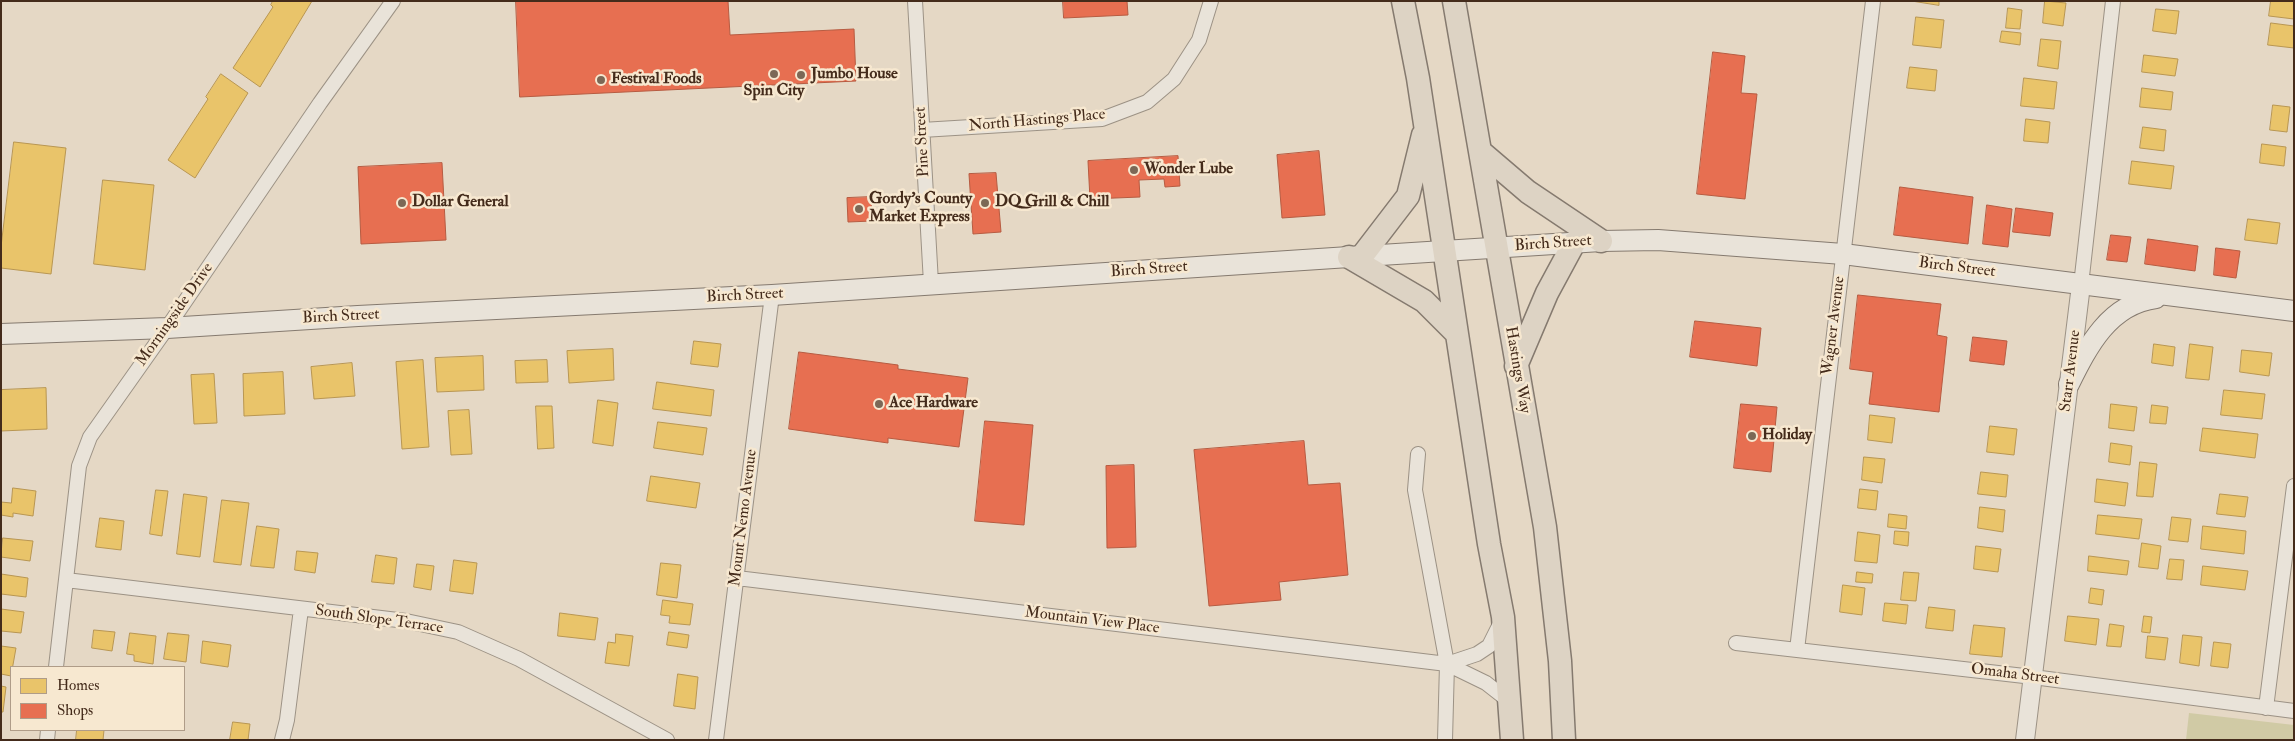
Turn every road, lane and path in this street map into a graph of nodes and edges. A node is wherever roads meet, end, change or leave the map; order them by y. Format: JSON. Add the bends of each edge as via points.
{"nodes":[{"id":1,"x":393,"y":1,"type":"edge"},
{"id":2,"x":915,"y":1,"type":"edge"},
{"id":3,"x":1211,"y":1,"type":"edge"},
{"id":4,"x":1403,"y":1,"type":"edge"},
{"id":5,"x":1454,"y":1,"type":"edge"},
{"id":6,"x":1460,"y":1,"type":"edge"},
{"id":7,"x":1873,"y":1,"type":"edge"},
{"id":8,"x":2113,"y":1,"type":"edge"},
{"id":9,"x":1458,"y":23,"type":"junction"},
{"id":10,"x":1426,"y":124,"type":"junction"},
{"id":11,"x":922,"y":130,"type":"junction"},
{"id":12,"x":1480,"y":151,"type":"junction"},
{"id":13,"x":1601,"y":241,"type":"junction"},
{"id":14,"x":1574,"y":243,"type":"junction"},
{"id":15,"x":1496,"y":248,"type":"junction"},
{"id":16,"x":1445,"y":251,"type":"junction"},
{"id":17,"x":1843,"y":254,"type":"junction"},
{"id":18,"x":1356,"y":256,"type":"junction"},
{"id":19,"x":931,"y":283,"type":"junction"},
{"id":20,"x":2081,"y":285,"type":"junction"},
{"id":21,"x":772,"y":296,"type":"junction"},
{"id":22,"x":2168,"y":296,"type":"junction"},
{"id":23,"x":2294,"y":311,"type":"edge"},
{"id":24,"x":167,"y":328,"type":"junction"},
{"id":25,"x":1,"y":334,"type":"edge"},
{"id":26,"x":1457,"y":334,"type":"junction"},
{"id":27,"x":1516,"y":366,"type":"junction"},
{"id":28,"x":2069,"y":384,"type":"junction"},
{"id":29,"x":1418,"y":454,"type":"dead end"},
{"id":30,"x":2294,"y":486,"type":"edge"},
{"id":31,"x":737,"y":578,"type":"junction"},
{"id":32,"x":66,"y":580,"type":"junction"},
{"id":33,"x":301,"y":609,"type":"junction"},
{"id":34,"x":1503,"y":617,"type":"junction"},
{"id":35,"x":1736,"y":643,"type":"dead end"},
{"id":36,"x":1797,"y":650,"type":"junction"},
{"id":37,"x":1447,"y":664,"type":"junction"},
{"id":38,"x":56,"y":666,"type":"edge"},
{"id":39,"x":2033,"y":677,"type":"junction"},
{"id":40,"x":1509,"y":701,"type":"junction"},
{"id":41,"x":2266,"y":708,"type":"junction"},
{"id":42,"x":2294,"y":711,"type":"edge"},
{"id":43,"x":282,"y":740,"type":"edge"},
{"id":44,"x":668,"y":740,"type":"edge"},
{"id":45,"x":716,"y":740,"type":"edge"},
{"id":46,"x":1445,"y":740,"type":"edge"},
{"id":47,"x":1512,"y":740,"type":"edge"},
{"id":48,"x":1564,"y":740,"type":"edge"},
{"id":49,"x":2025,"y":740,"type":"edge"}],
"edges":[{"from":1,"to":24,"type":"street","name":"Morningside Drive"},
{"from":2,"to":11,"type":"street","name":"Pine Street"},
{"from":3,"to":11,"type":"street","name":"North Hastings Place","via":[[1194,48],[1174,79],[1147,102],[1102,118]]},
{"from":4,"to":10,"type":"main road"},
{"from":5,"to":9,"type":"main road","name":"Hastings Way"},
{"from":6,"to":9,"type":"main road"},
{"from":7,"to":17,"type":"street","name":"Wagner Avenue"},
{"from":8,"to":20,"type":"street","name":"Starr Avenue"},
{"from":9,"to":12,"type":"main road","name":"Hastings Way"},
{"from":10,"to":16,"type":"main road"},
{"from":10,"to":18,"type":"main road","via":[[1408,196]]},
{"from":11,"to":19,"type":"street","name":"Pine Street"},
{"from":12,"to":13,"type":"main road","via":[[1528,192]]},
{"from":12,"to":15,"type":"main road","name":"Hastings Way"},
{"from":13,"to":14,"type":"main road","name":"Birch Street"},
{"from":13,"to":17,"type":"main road","name":"Birch Street","via":[[1698,241]]},
{"from":14,"to":15,"type":"main road","name":"Birch Street"},
{"from":14,"to":27,"type":"main road","via":[[1547,293]]},
{"from":15,"to":16,"type":"main road","name":"Birch Street"},
{"from":15,"to":27,"type":"main road","name":"Hastings Way"},
{"from":16,"to":18,"type":"main road","name":"Birch Street"},
{"from":16,"to":26,"type":"main road"},
{"from":17,"to":20,"type":"main road","name":"Birch Street"},
{"from":17,"to":36,"type":"street","name":"Wagner Avenue"},
{"from":18,"to":19,"type":"main road","name":"Birch Street"},
{"from":18,"to":26,"type":"main road","via":[[1424,301]]},
{"from":19,"to":21,"type":"main road","name":"Birch Street"},
{"from":20,"to":22,"type":"main road","name":"Birch Street"},
{"from":20,"to":28,"type":"street","name":"Starr Avenue"},
{"from":21,"to":24,"type":"main road","name":"Birch Street"},
{"from":21,"to":31,"type":"street","name":"Mount Nemo Avenue"},
{"from":22,"to":23,"type":"main road","name":"Birch Street"},
{"from":22,"to":28,"type":"main road","via":[[2134,303],[2107,323],[2085,352]]},
{"from":24,"to":25,"type":"main road","name":"Birch Street"},
{"from":24,"to":32,"type":"street","name":"Morningside Drive","via":[[90,437],[79,466]]},
{"from":26,"to":34,"type":"main road"},
{"from":27,"to":48,"type":"main road","name":"Hastings Way","via":[[1545,527],[1560,661]]},
{"from":28,"to":39,"type":"street","name":"Starr Avenue"},
{"from":29,"to":37,"type":"street","via":[[1415,490]]},
{"from":30,"to":41,"type":"street"},
{"from":31,"to":37,"type":"street","name":"Mountain View Place"},
{"from":31,"to":45,"type":"street","name":"Mount Nemo Avenue"},
{"from":32,"to":33,"type":"street","name":"South Slope Terrace"},
{"from":32,"to":38,"type":"street","name":"Morningside Drive"},
{"from":33,"to":43,"type":"street","via":[[288,720]]},
{"from":33,"to":44,"type":"street","name":"South Slope Terrace","via":[[406,621],[458,632],[519,659]]},
{"from":34,"to":37,"type":"street","name":"Mountain View Place","via":[[1489,646],[1468,658]]},
{"from":34,"to":40,"type":"main road"},
{"from":35,"to":36,"type":"street","name":"Omaha Street"},
{"from":36,"to":39,"type":"street","name":"Omaha Street"},
{"from":37,"to":40,"type":"street","name":"Mountain View Place","via":[[1486,683]]},
{"from":37,"to":46,"type":"street"},
{"from":39,"to":41,"type":"street","name":"Omaha Street"},
{"from":39,"to":49,"type":"street","name":"Starr Avenue"},
{"from":40,"to":47,"type":"main road"},
{"from":41,"to":42,"type":"street","name":"Omaha Street"}]}
